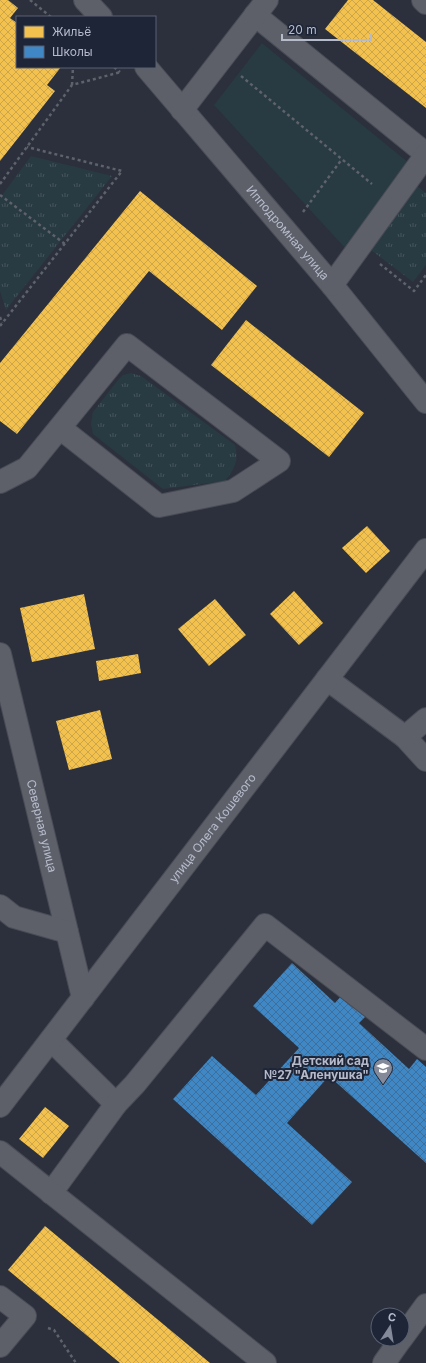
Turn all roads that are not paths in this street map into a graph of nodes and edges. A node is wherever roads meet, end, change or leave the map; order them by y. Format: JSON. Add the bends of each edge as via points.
{"nodes":[{"id":1,"x":85,"y":0,"type":"edge"},
{"id":2,"x":423,"y":0,"type":"edge"},
{"id":3,"x":426,"y":2,"type":"edge"},
{"id":4,"x":261,"y":8,"type":"edge"},
{"id":5,"x":100,"y":16,"type":"edge"},
{"id":6,"x":136,"y":69,"type":"edge"},
{"id":7,"x":182,"y":110,"type":"junction"},
{"id":8,"x":426,"y":154,"type":"edge"},
{"id":9,"x":332,"y":285,"type":"junction"},
{"id":10,"x":426,"y":402,"type":"edge"},
{"id":11,"x":60,"y":428,"type":"junction"},
{"id":12,"x":0,"y":482,"type":"edge"},
{"id":13,"x":426,"y":550,"type":"edge"},
{"id":14,"x":0,"y":654,"type":"edge"},
{"id":15,"x":327,"y":679,"type":"junction"},
{"id":16,"x":426,"y":719,"type":"edge"},
{"id":17,"x":405,"y":737,"type":"junction"},
{"id":18,"x":426,"y":760,"type":"edge"},
{"id":19,"x":5,"y":915,"type":"edge"},
{"id":20,"x":67,"y":932,"type":"junction"},
{"id":21,"x":83,"y":998,"type":"junction"},
{"id":22,"x":51,"y":1040,"type":"junction"},
{"id":23,"x":426,"y":1049,"type":"edge"},
{"id":24,"x":116,"y":1104,"type":"junction"},
{"id":25,"x":0,"y":1106,"type":"edge"},
{"id":26,"x":0,"y":1152,"type":"edge"},
{"id":27,"x":51,"y":1194,"type":"junction"},
{"id":28,"x":0,"y":1296,"type":"edge"},
{"id":29,"x":426,"y":1305,"type":"edge"},
{"id":30,"x":410,"y":1327,"type":"edge"},
{"id":31,"x":0,"y":1346,"type":"edge"},
{"id":32,"x":396,"y":1347,"type":"edge"},
{"id":33,"x":265,"y":1363,"type":"edge"},
{"id":34,"x":384,"y":1363,"type":"edge"}],
"edges":[{"from":1,"to":5,"type":"street"},
{"from":2,"to":3,"type":"street"},
{"from":4,"to":7,"type":"street"},
{"from":4,"to":8,"type":"street"},
{"from":6,"to":7,"type":"street","name":"Ипподромная улица"},
{"from":7,"to":9,"type":"street","name":"Ипподромная улица"},
{"from":8,"to":9,"type":"street"},
{"from":9,"to":10,"type":"street","name":"Ипподромная улица"},
{"from":11,"to":11,"type":"street","via":[[127,345],[279,461],[233,491],[159,506]]},
{"from":11,"to":12,"type":"street","via":[[27,468]]},
{"from":13,"to":15,"type":"street","name":"улица Олега Кошевого"},
{"from":14,"to":20,"type":"street","name":"Северная улица"},
{"from":15,"to":17,"type":"street"},
{"from":15,"to":21,"type":"street","name":"улица Олега Кошевого"},
{"from":16,"to":17,"type":"street"},
{"from":17,"to":18,"type":"street"},
{"from":19,"to":20,"type":"street"},
{"from":20,"to":21,"type":"street","name":"Северная улица"},
{"from":21,"to":22,"type":"street","name":"улица Олега Кошевого"},
{"from":22,"to":24,"type":"street"},
{"from":22,"to":25,"type":"street","name":"улица Олега Кошевого"},
{"from":23,"to":24,"type":"street","via":[[265,925]]},
{"from":24,"to":27,"type":"street"},
{"from":26,"to":27,"type":"street"},
{"from":27,"to":33,"type":"street"},
{"from":28,"to":31,"type":"street","via":[[25,1316]]},
{"from":29,"to":30,"type":"street"},
{"from":32,"to":34,"type":"street"}]}
